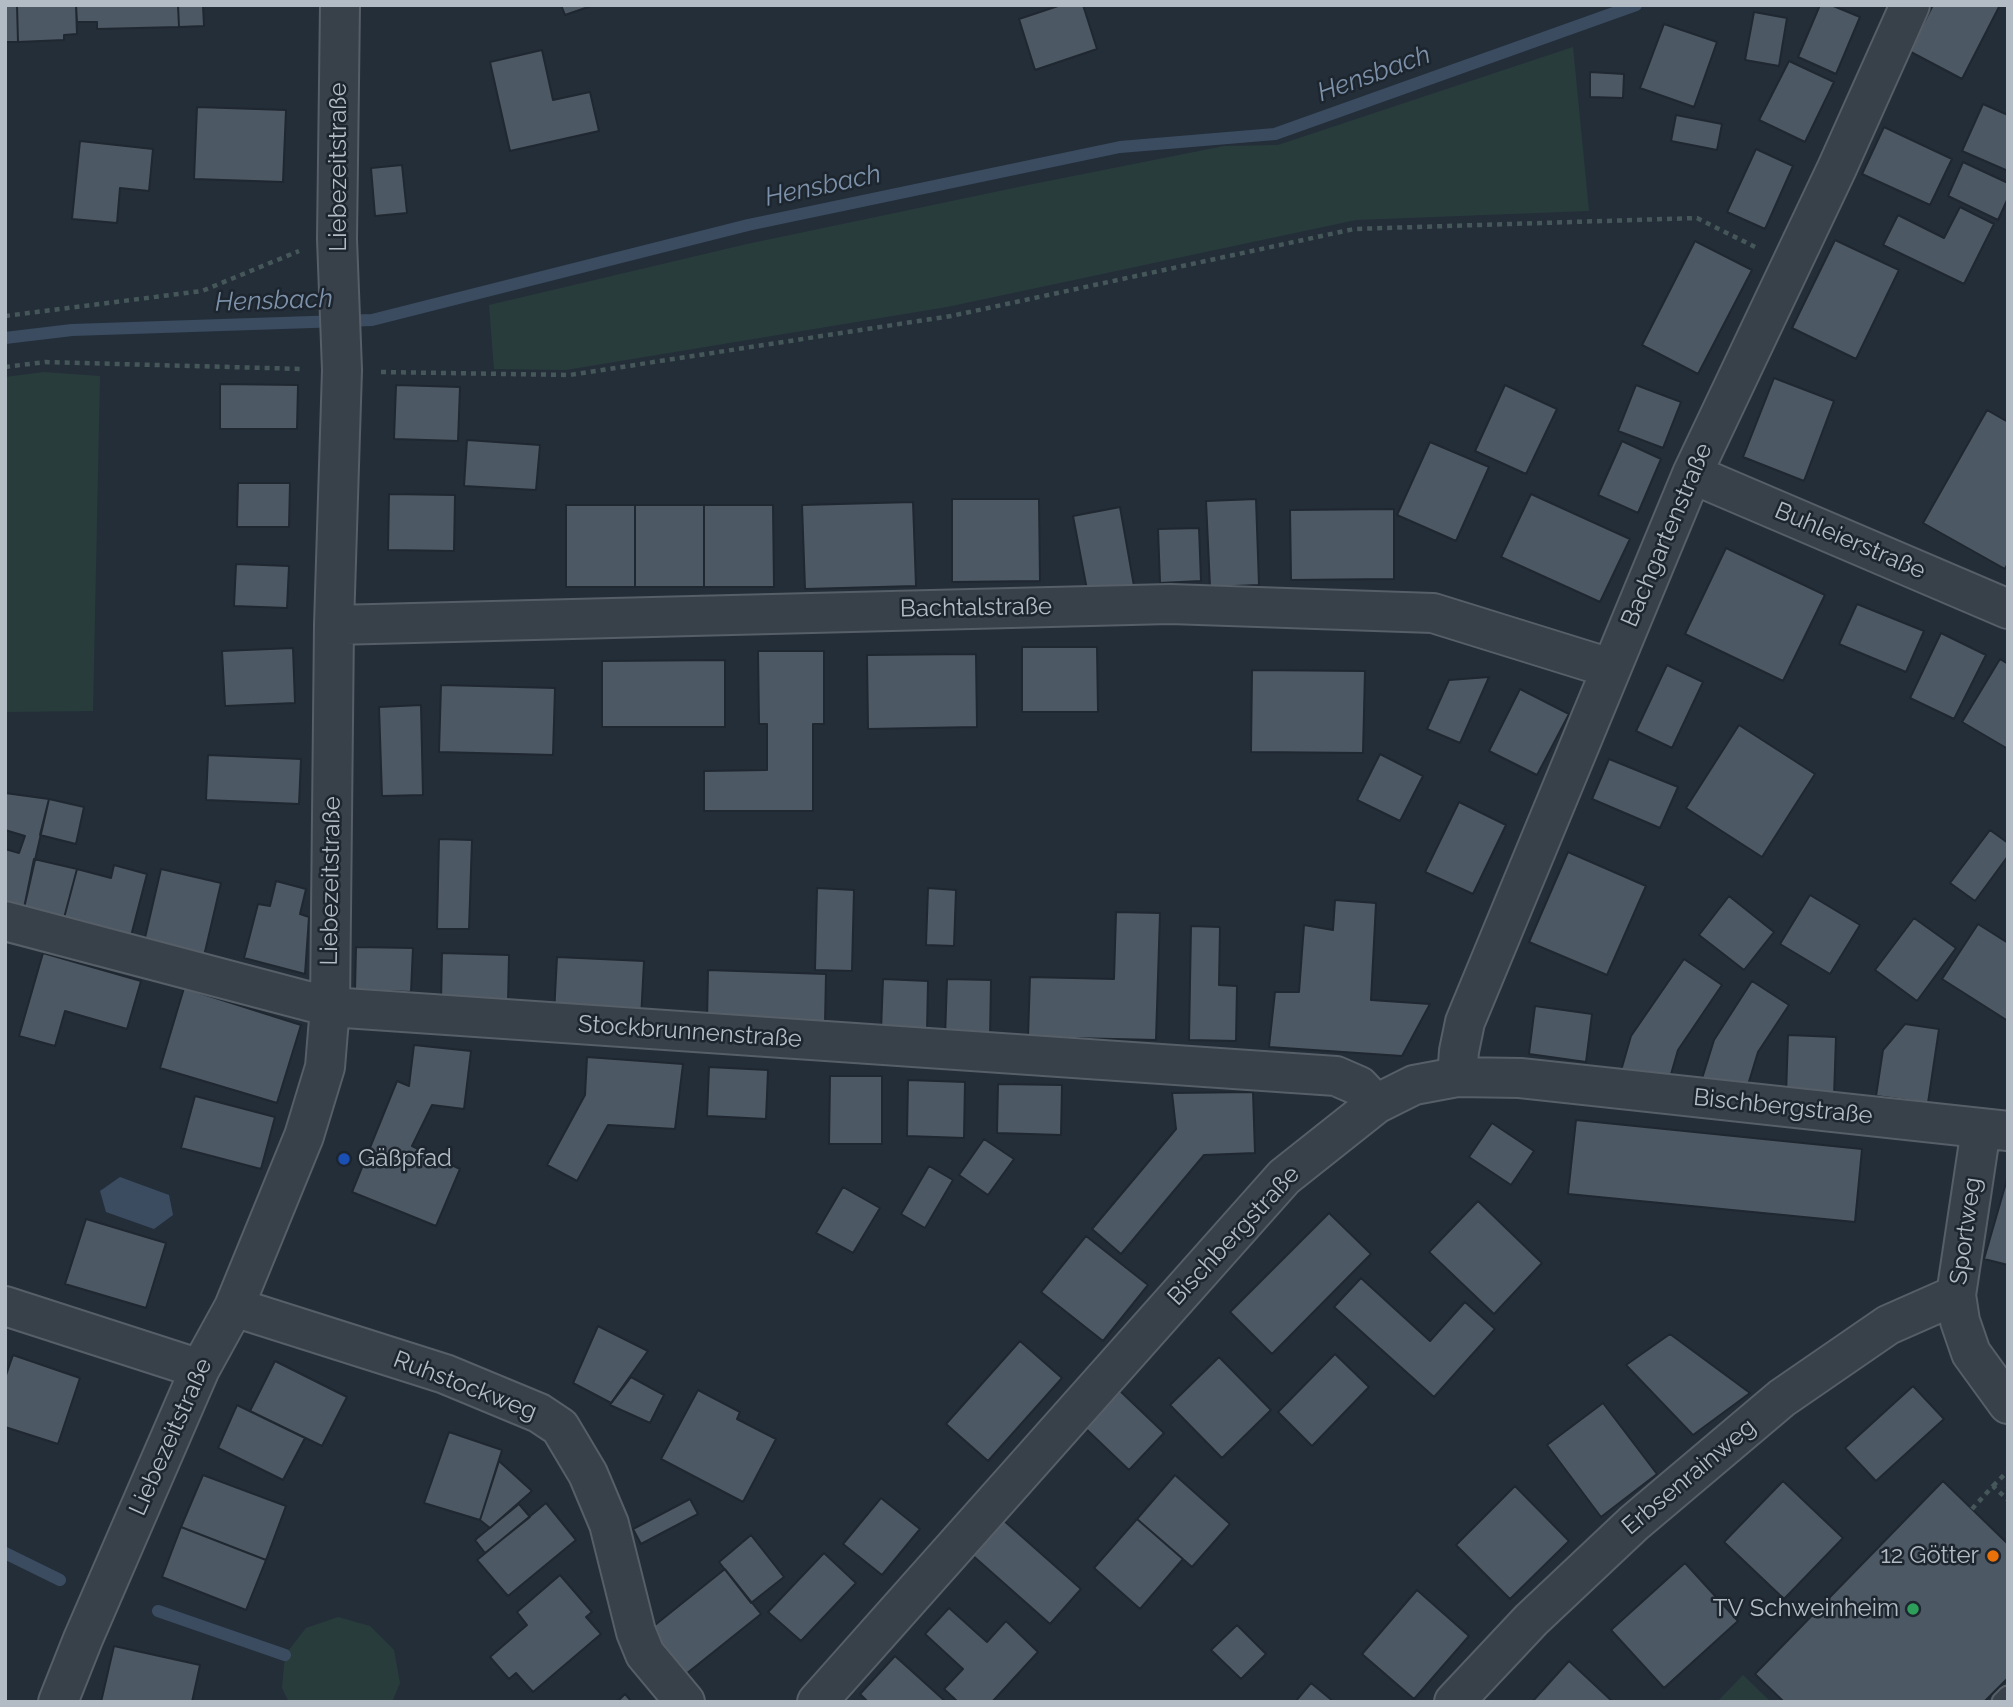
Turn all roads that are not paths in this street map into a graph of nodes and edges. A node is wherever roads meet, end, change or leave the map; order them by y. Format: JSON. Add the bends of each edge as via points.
{"nodes":[{"id":1,"x":340,"y":5,"type":"edge"},
{"id":2,"x":1910,"y":5,"type":"edge"},
{"id":3,"x":1692,"y":474,"type":"junction"},
{"id":4,"x":2008,"y":609,"type":"edge"},
{"id":5,"x":334,"y":625,"type":"junction"},
{"id":6,"x":1610,"y":668,"type":"junction"},
{"id":7,"x":5,"y":921,"type":"edge"},
{"id":8,"x":330,"y":1007,"type":"junction"},
{"id":9,"x":1457,"y":1077,"type":"junction"},
{"id":10,"x":1376,"y":1104,"type":"junction"},
{"id":11,"x":1994,"y":1130,"type":"edge"},
{"id":12,"x":1956,"y":1295,"type":"junction"},
{"id":13,"x":5,"y":1307,"type":"edge"},
{"id":14,"x":234,"y":1307,"type":"junction"},
{"id":15,"x":200,"y":1369,"type":"junction"},
{"id":16,"x":2008,"y":1404,"type":"edge"},
{"id":17,"x":2008,"y":1696,"type":"edge"},
{"id":18,"x":58,"y":1702,"type":"edge"},
{"id":19,"x":685,"y":1702,"type":"edge"},
{"id":20,"x":817,"y":1702,"type":"edge"},
{"id":21,"x":1454,"y":1702,"type":"edge"},
{"id":22,"x":2002,"y":1702,"type":"edge"}],
"edges":[{"from":1,"to":5,"type":"street","name":"Liebezeitstraße","via":[[337,239],[342,370]]},
{"from":2,"to":3,"type":"street","name":"Bachgartenstraße"},
{"from":3,"to":4,"type":"street","name":"Buhleierstraße"},
{"from":3,"to":6,"type":"street","name":"Bachgartenstraße"},
{"from":5,"to":6,"type":"street","name":"Bachtalstraße","via":[[1170,604],[1433,613]]},
{"from":5,"to":8,"type":"street","name":"Liebezeitstraße"},
{"from":6,"to":9,"type":"street","name":"Bachgartenstraße","via":[[1465,1022]]},
{"from":7,"to":8,"type":"street","name":"Stockbrunnenstraße"},
{"from":8,"to":10,"type":"street","name":"Stockbrunnenstraße","via":[[1336,1076],[1359,1086]]},
{"from":8,"to":14,"type":"street","name":"Liebezeitstraße","via":[[325,1067],[304,1136]]},
{"from":9,"to":10,"type":"street","name":"Bischbergstraße","via":[[1414,1085]]},
{"from":9,"to":11,"type":"street","name":"Bischbergstraße","via":[[1520,1078]]},
{"from":10,"to":20,"type":"street","name":"Bischbergstraße","via":[[1284,1177]]},
{"from":11,"to":12,"type":"street","name":"Sportweg"},
{"from":12,"to":16,"type":"street","name":"Sportweg","via":[[1971,1353]]},
{"from":12,"to":21,"type":"street","name":"Erbsenrainweg","via":[[1888,1325],[1782,1398],[1634,1522],[1531,1620]]},
{"from":13,"to":15,"type":"street"},
{"from":14,"to":15,"type":"street","name":"Liebezeitstraße"},
{"from":14,"to":19,"type":"street","name":"Ruhstockweg","via":[[445,1374],[539,1413],[560,1427],[588,1474],[609,1524],[645,1654]]},
{"from":15,"to":18,"type":"street","name":"Liebezeitstraße"},
{"from":17,"to":22,"type":"lane"}]}
